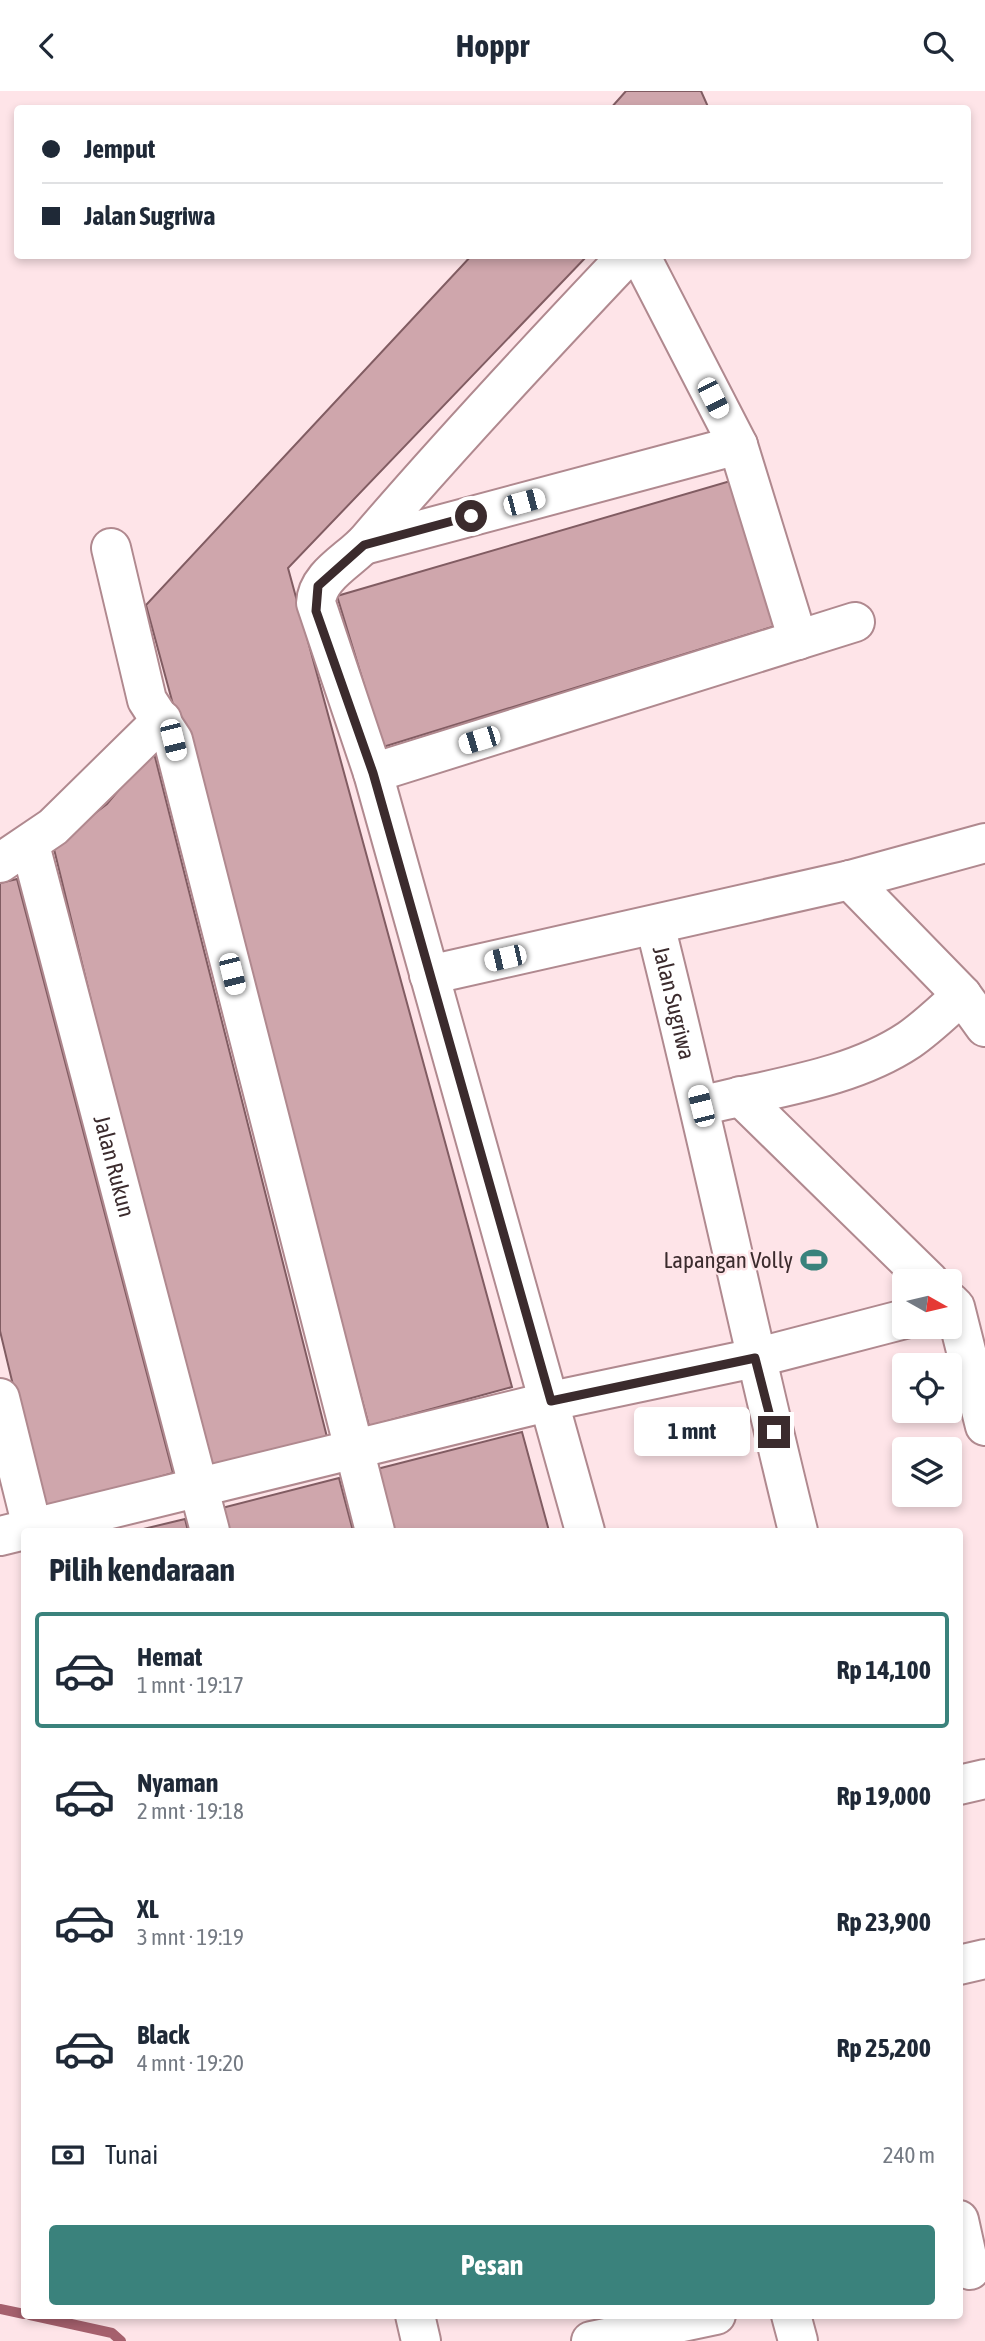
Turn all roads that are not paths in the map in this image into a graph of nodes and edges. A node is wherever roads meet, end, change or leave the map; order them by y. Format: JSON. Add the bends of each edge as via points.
{"nodes":[{"id":1,"x":624,"y":259,"type":"edge"},
{"id":2,"x":642,"y":259,"type":"edge"},
{"id":3,"x":738,"y":445,"type":"junction"},
{"id":4,"x":364,"y":545,"type":"junction"},
{"id":5,"x":111,"y":548,"type":"dead end"},
{"id":6,"x":855,"y":622,"type":"dead end"},
{"id":7,"x":798,"y":641,"type":"junction"},
{"id":8,"x":162,"y":720,"type":"junction"},
{"id":9,"x":373,"y":773,"type":"junction"},
{"id":10,"x":985,"y":843,"type":"edge"},
{"id":11,"x":15,"y":854,"type":"edge"},
{"id":12,"x":850,"y":880,"type":"junction"},
{"id":13,"x":655,"y":925,"type":"junction"},
{"id":14,"x":429,"y":975,"type":"junction"},
{"id":15,"x":962,"y":995,"type":"junction"},
{"id":16,"x":985,"y":1027,"type":"edge"},
{"id":17,"x":740,"y":1096,"type":"junction"},
{"id":18,"x":701,"y":1106,"type":"junction"},
{"id":19,"x":922,"y":1269,"type":"edge"},
{"id":20,"x":892,"y":1322,"type":"edge"},
{"id":21,"x":962,"y":1332,"type":"edge"},
{"id":22,"x":755,"y":1358,"type":"junction"},
{"id":23,"x":0,"y":1398,"type":"edge"},
{"id":24,"x":551,"y":1401,"type":"junction"},
{"id":25,"x":985,"y":1426,"type":"edge"},
{"id":26,"x":354,"y":1450,"type":"junction"},
{"id":27,"x":199,"y":1487,"type":"junction"},
{"id":28,"x":21,"y":1528,"type":"edge"},
{"id":29,"x":38,"y":1528,"type":"edge"},
{"id":30,"x":209,"y":1528,"type":"edge"},
{"id":31,"x":374,"y":1528,"type":"edge"},
{"id":32,"x":584,"y":1528,"type":"edge"},
{"id":33,"x":797,"y":1528,"type":"edge"},
{"id":34,"x":985,"y":1779,"type":"edge"},
{"id":35,"x":963,"y":1784,"type":"edge"},
{"id":36,"x":985,"y":1959,"type":"edge"},
{"id":37,"x":963,"y":1964,"type":"edge"},
{"id":38,"x":963,"y":2238,"type":"edge"},
{"id":39,"x":970,"y":2270,"type":"dead end"},
{"id":40,"x":416,"y":2319,"type":"edge"},
{"id":41,"x":697,"y":2319,"type":"edge"},
{"id":42,"x":792,"y":2319,"type":"edge"},
{"id":43,"x":421,"y":2341,"type":"edge"},
{"id":44,"x":591,"y":2341,"type":"edge"},
{"id":45,"x":798,"y":2341,"type":"edge"}],
"edges":[{"from":1,"to":4,"type":"street","via":[[466,426]]},
{"from":2,"to":3,"type":"street"},
{"from":3,"to":4,"type":"street"},
{"from":3,"to":7,"type":"street"},
{"from":4,"to":9,"type":"street","via":[[318,586],[316,611]]},
{"from":5,"to":8,"type":"street","via":[[147,700]]},
{"from":6,"to":7,"type":"street"},
{"from":7,"to":9,"type":"street"},
{"from":8,"to":11,"type":"street","via":[[53,827]]},
{"from":8,"to":26,"type":"street","via":[[173,740]]},
{"from":9,"to":14,"type":"street"},
{"from":10,"to":12,"type":"street"},
{"from":11,"to":27,"type":"street","name":"Jalan Rukun"},
{"from":12,"to":13,"type":"street"},
{"from":12,"to":15,"type":"street"},
{"from":13,"to":14,"type":"street"},
{"from":13,"to":18,"type":"street","name":"Jalan Sugriwa"},
{"from":14,"to":24,"type":"street"},
{"from":15,"to":16,"type":"street"},
{"from":15,"to":17,"type":"street","via":[[909,1040],[878,1057],[843,1071]]},
{"from":17,"to":18,"type":"street"},
{"from":17,"to":19,"type":"street"},
{"from":18,"to":22,"type":"street","name":"Jalan Sugriwa"},
{"from":20,"to":22,"type":"street"},
{"from":21,"to":25,"type":"street"},
{"from":22,"to":24,"type":"street"},
{"from":22,"to":33,"type":"street","name":"Jalan Sugriwa"},
{"from":23,"to":28,"type":"street"},
{"from":24,"to":26,"type":"street"},
{"from":24,"to":32,"type":"street"},
{"from":26,"to":27,"type":"street"},
{"from":26,"to":31,"type":"street"},
{"from":27,"to":29,"type":"street"},
{"from":27,"to":30,"type":"street","name":"Jalan Rukun"},
{"from":34,"to":35,"type":"street"},
{"from":36,"to":37,"type":"street"},
{"from":38,"to":39,"type":"street"},
{"from":40,"to":43,"type":"street"},
{"from":41,"to":44,"type":"street"},
{"from":42,"to":45,"type":"street"}]}
